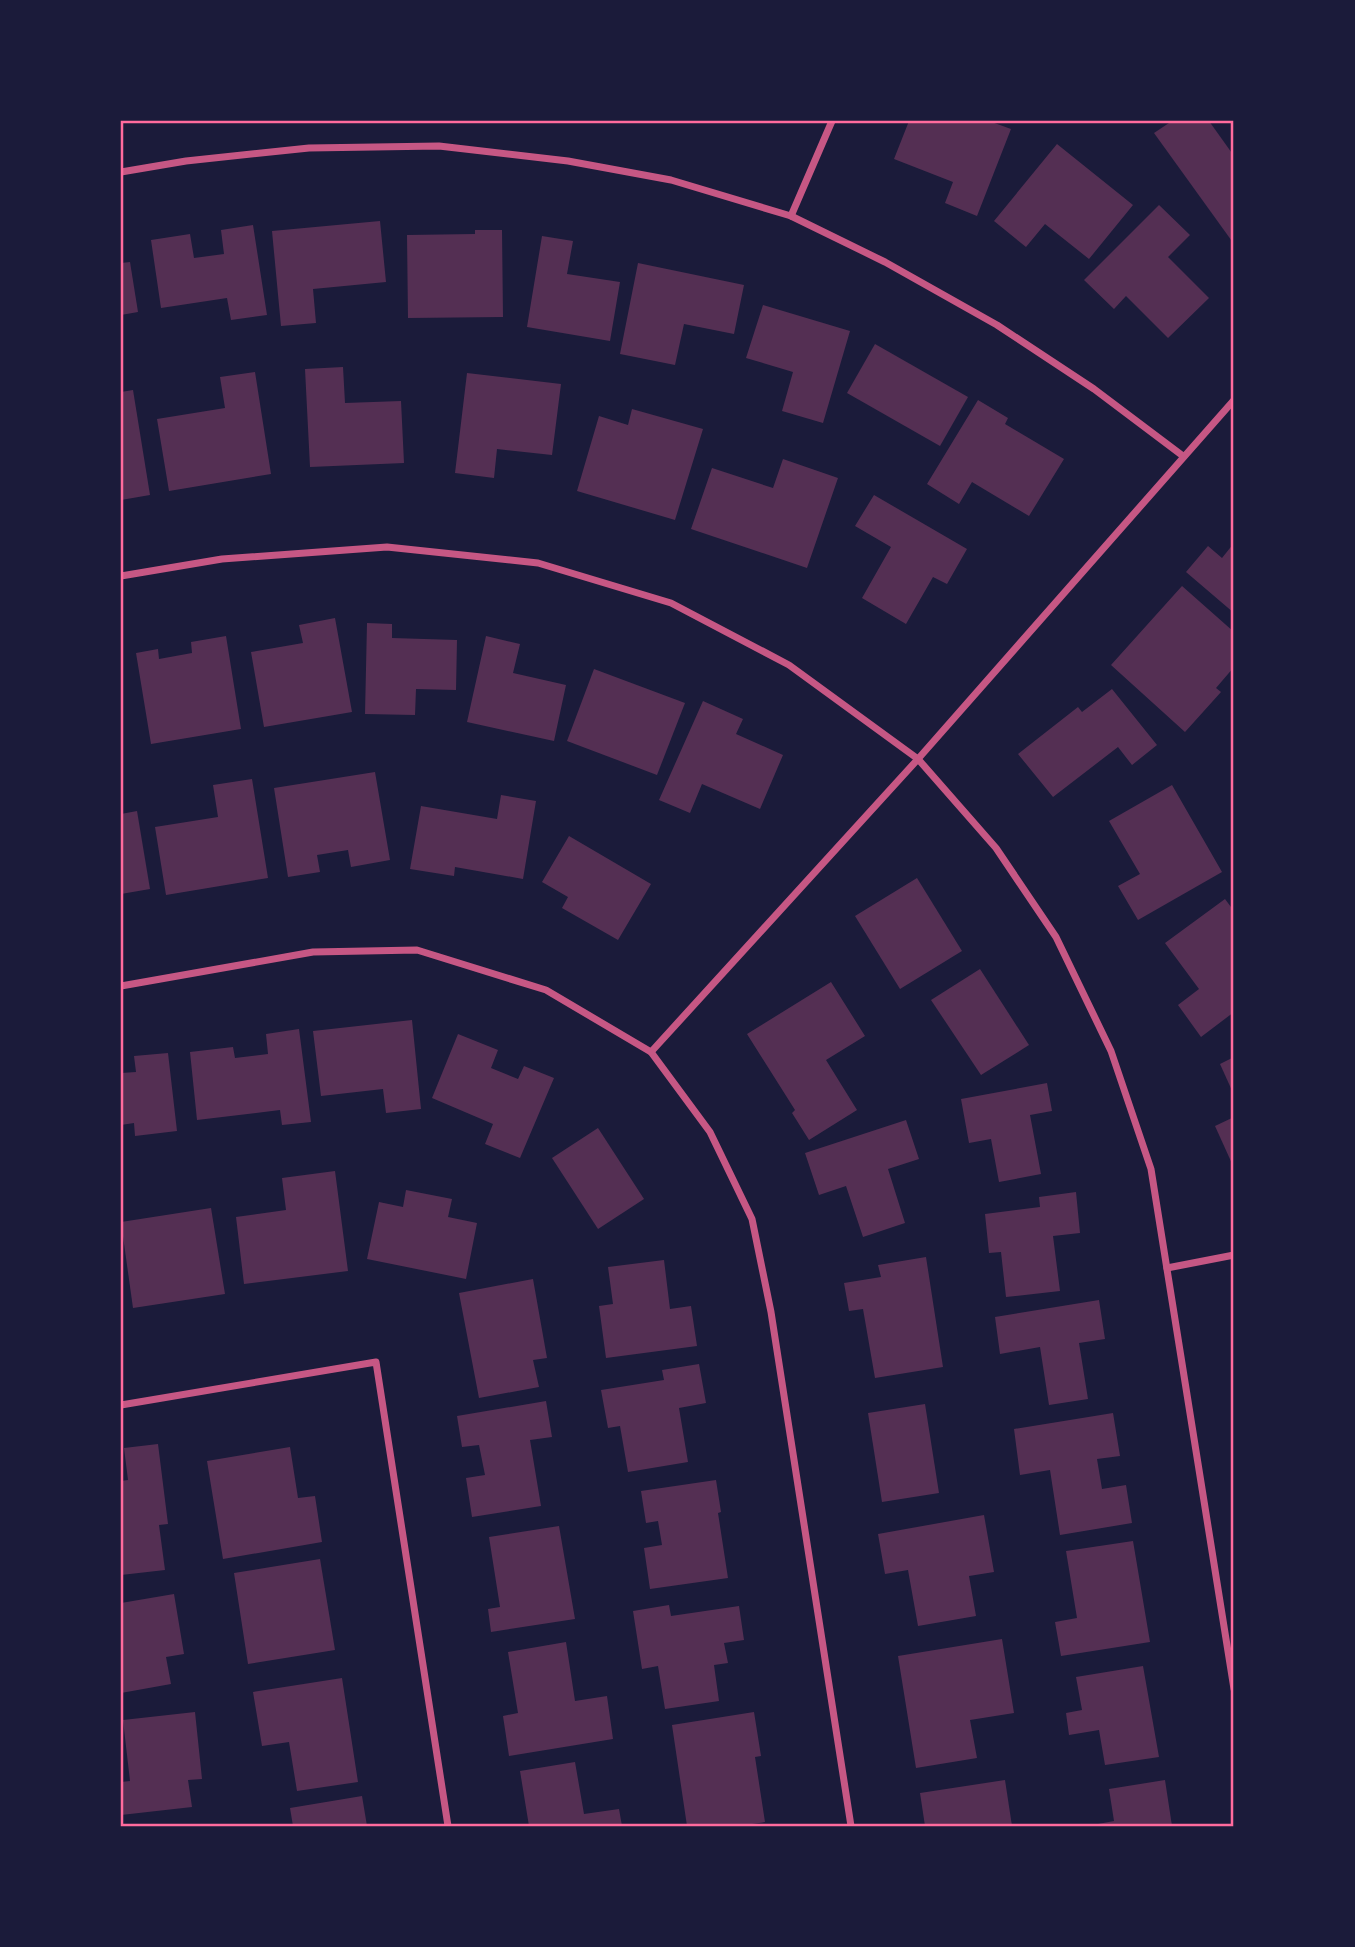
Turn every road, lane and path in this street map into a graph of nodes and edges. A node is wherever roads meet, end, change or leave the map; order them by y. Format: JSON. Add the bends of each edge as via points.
{"nodes":[{"id":1,"x":832,"y":121,"type":"edge"},
{"id":2,"x":121,"y":172,"type":"edge"},
{"id":3,"x":791,"y":216,"type":"junction"},
{"id":4,"x":1234,"y":400,"type":"edge"},
{"id":5,"x":1182,"y":456,"type":"junction"},
{"id":6,"x":121,"y":576,"type":"edge"},
{"id":7,"x":918,"y":759,"type":"junction"},
{"id":8,"x":121,"y":986,"type":"edge"},
{"id":9,"x":652,"y":1052,"type":"junction"},
{"id":10,"x":1234,"y":1255,"type":"edge"},
{"id":11,"x":1167,"y":1268,"type":"junction"},
{"id":12,"x":121,"y":1405,"type":"edge"},
{"id":13,"x":1231,"y":1652,"type":"edge"},
{"id":14,"x":1234,"y":1689,"type":"edge"},
{"id":15,"x":448,"y":1826,"type":"edge"},
{"id":16,"x":851,"y":1826,"type":"edge"}],
"edges":[{"from":1,"to":3,"type":"street"},
{"from":2,"to":3,"type":"street","via":[[309,148],[439,146],[568,161],[671,180]]},
{"from":3,"to":5,"type":"street","via":[[998,325],[1094,389]]},
{"from":4,"to":5,"type":"street"},
{"from":5,"to":7,"type":"street"},
{"from":6,"to":7,"type":"street","via":[[222,559],[387,547],[538,563],[683,609],[789,665]]},
{"from":7,"to":9,"type":"street"},
{"from":7,"to":11,"type":"street","via":[[996,848],[1056,937],[1111,1051],[1151,1169]]},
{"from":8,"to":9,"type":"street","via":[[313,952],[417,950],[546,990]]},
{"from":9,"to":16,"type":"street","via":[[710,1132],[752,1219],[771,1312]]},
{"from":10,"to":11,"type":"street"},
{"from":11,"to":13,"type":"street"},
{"from":12,"to":15,"type":"street","via":[[376,1362]]},
{"from":13,"to":14,"type":"street"}]}
